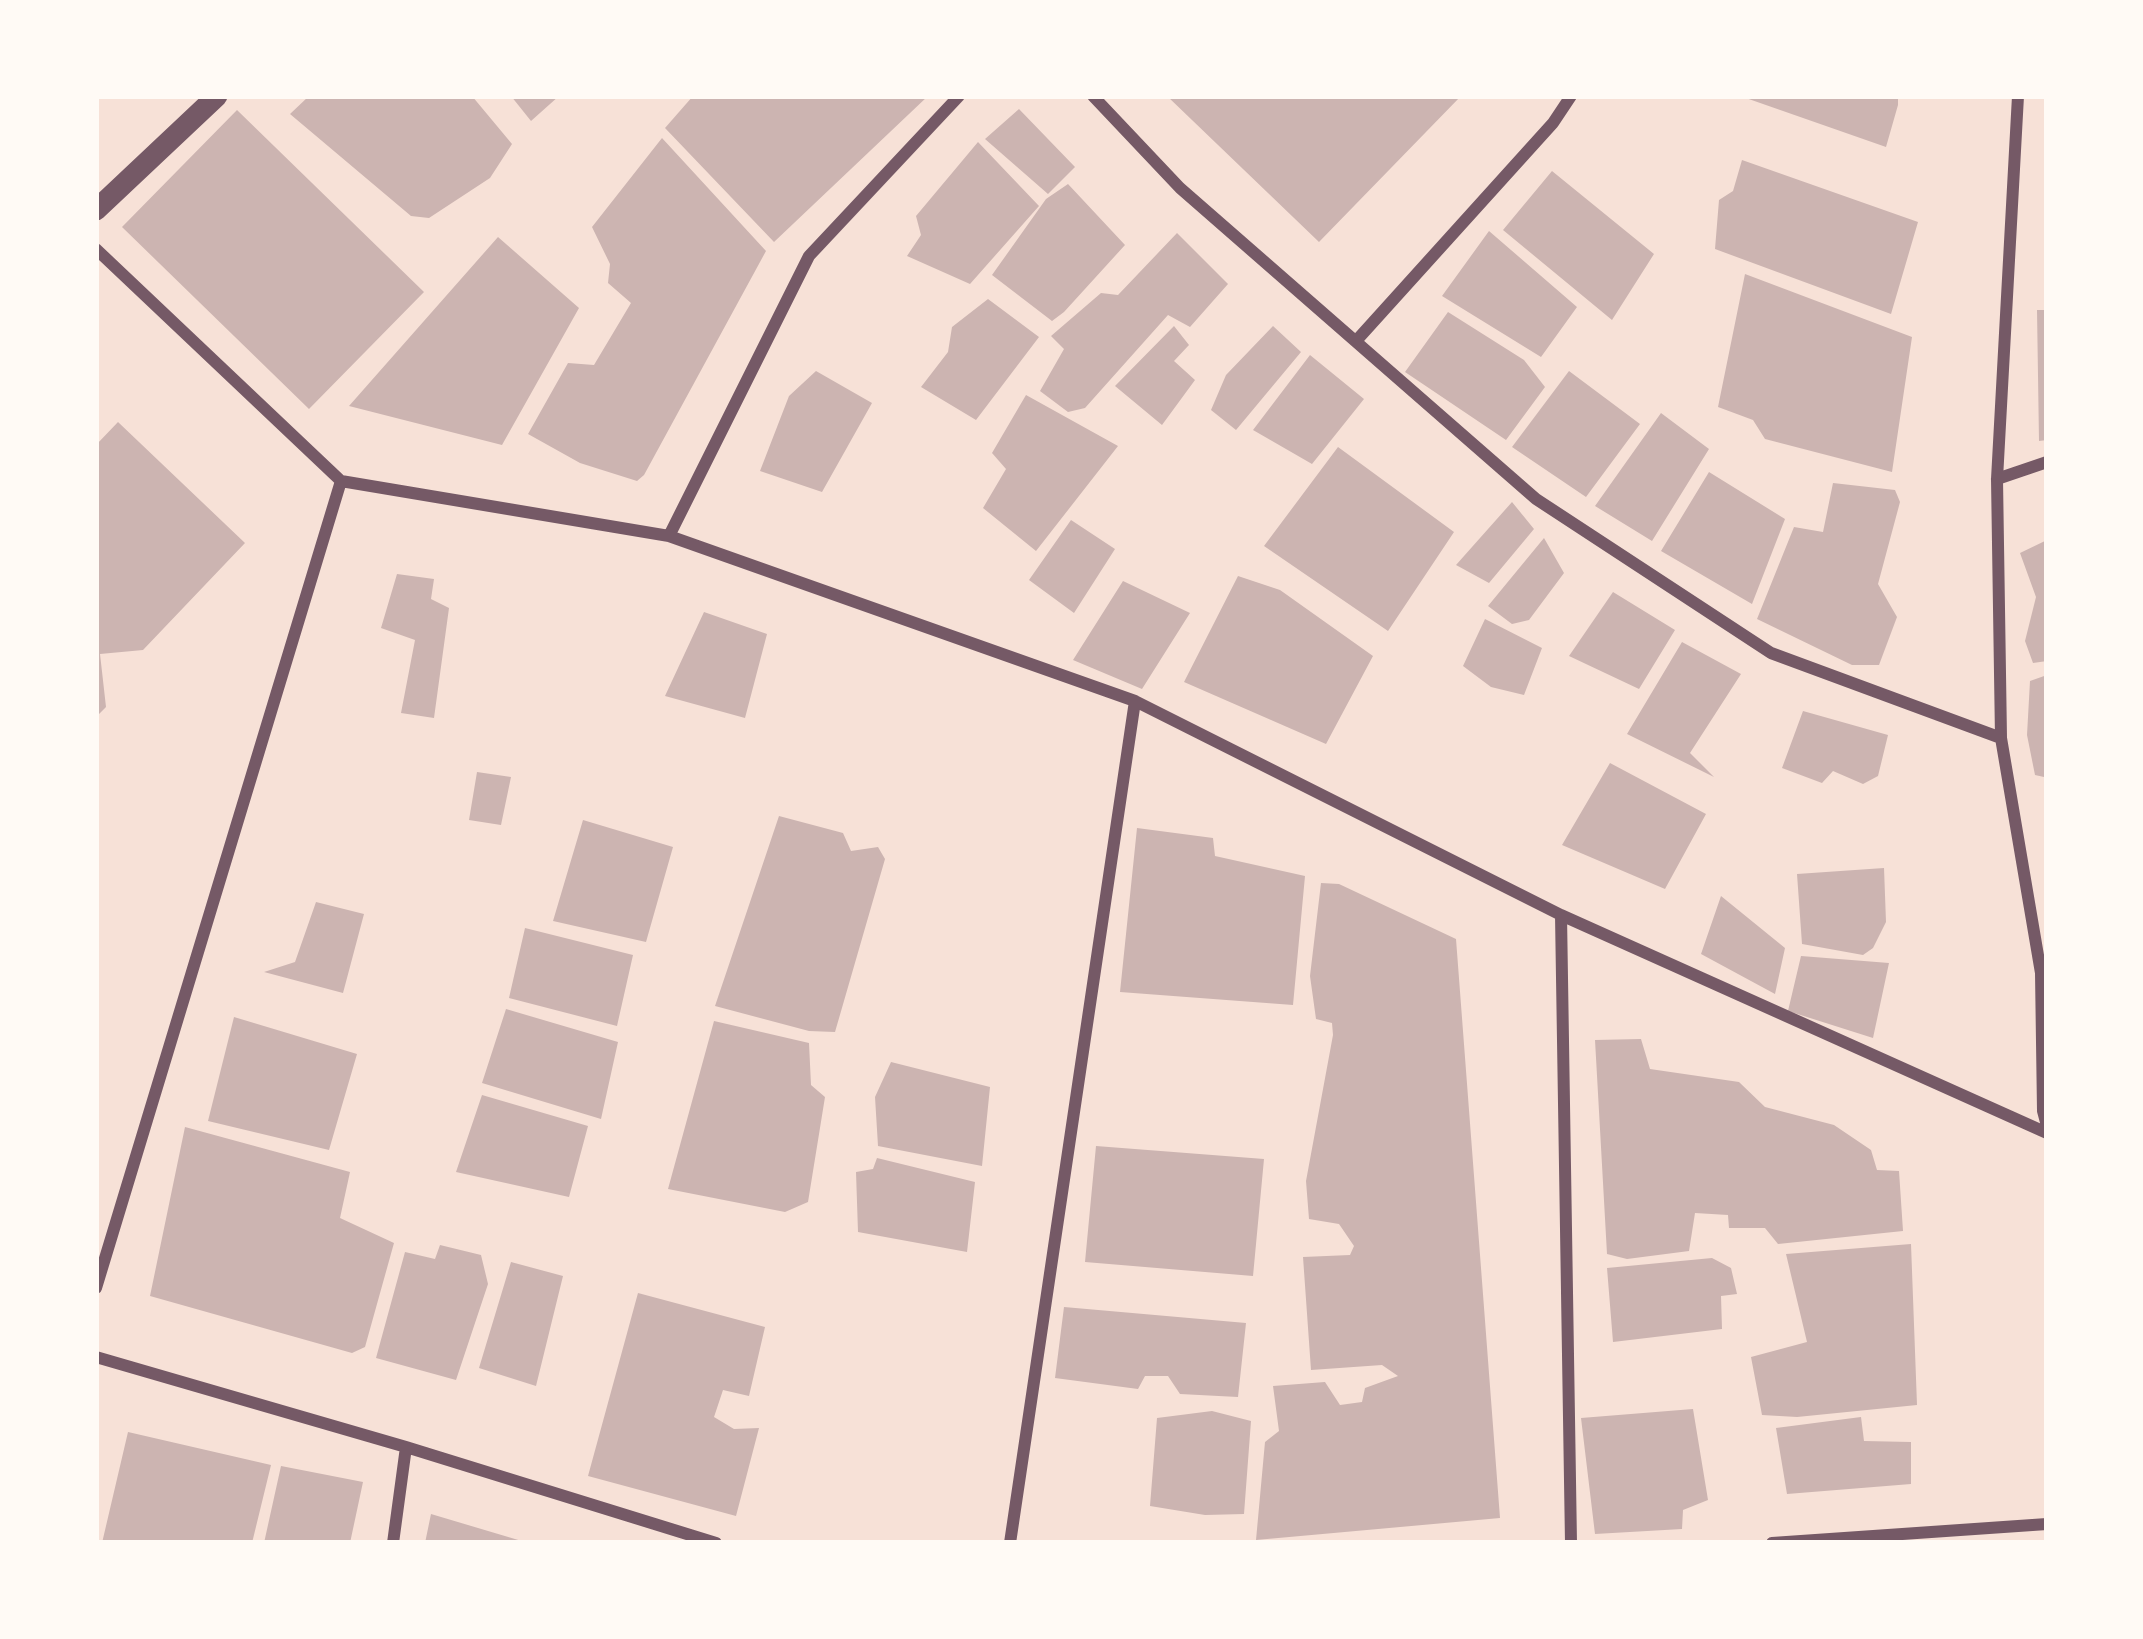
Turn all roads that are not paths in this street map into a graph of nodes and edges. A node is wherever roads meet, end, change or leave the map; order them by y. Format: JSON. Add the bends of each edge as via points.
{"nodes":[{"id":1,"x":217,"y":96,"type":"edge"},
{"id":2,"x":959,"y":96,"type":"edge"},
{"id":3,"x":1093,"y":96,"type":"edge"},
{"id":4,"x":1571,"y":96,"type":"edge"},
{"id":5,"x":2018,"y":96,"type":"edge"},
{"id":6,"x":96,"y":210,"type":"edge"},
{"id":7,"x":96,"y":249,"type":"edge"},
{"id":8,"x":1356,"y":341,"type":"junction"},
{"id":9,"x":2047,"y":462,"type":"edge"},
{"id":10,"x":1996,"y":478,"type":"junction"},
{"id":11,"x":341,"y":482,"type":"junction"},
{"id":12,"x":669,"y":536,"type":"junction"},
{"id":13,"x":1135,"y":701,"type":"junction"},
{"id":14,"x":2001,"y":738,"type":"junction"},
{"id":15,"x":1561,"y":915,"type":"junction"},
{"id":16,"x":2044,"y":972,"type":"edge"},
{"id":17,"x":2047,"y":1129,"type":"edge"},
{"id":18,"x":96,"y":1288,"type":"edge"},
{"id":19,"x":96,"y":1358,"type":"edge"},
{"id":20,"x":406,"y":1447,"type":"junction"},
{"id":21,"x":2047,"y":1524,"type":"edge"},
{"id":22,"x":711,"y":1542,"type":"edge"},
{"id":23,"x":393,"y":1543,"type":"edge"},
{"id":24,"x":1010,"y":1543,"type":"edge"},
{"id":25,"x":1571,"y":1543,"type":"edge"},
{"id":26,"x":1772,"y":1543,"type":"edge"}],
"edges":[{"from":1,"to":6,"type":"street"},
{"from":2,"to":12,"type":"street","via":[[809,256]]},
{"from":3,"to":8,"type":"street","via":[[1180,188]]},
{"from":4,"to":8,"type":"street"},
{"from":5,"to":10,"type":"street"},
{"from":7,"to":11,"type":"street"},
{"from":8,"to":14,"type":"street","via":[[1536,499],[1771,653]]},
{"from":9,"to":10,"type":"street"},
{"from":10,"to":14,"type":"street"},
{"from":11,"to":12,"type":"street"},
{"from":11,"to":18,"type":"street"},
{"from":12,"to":13,"type":"street"},
{"from":13,"to":15,"type":"street"},
{"from":13,"to":24,"type":"street"},
{"from":14,"to":16,"type":"street"},
{"from":15,"to":17,"type":"street"},
{"from":15,"to":25,"type":"street"},
{"from":16,"to":17,"type":"street"},
{"from":19,"to":20,"type":"street"},
{"from":20,"to":22,"type":"street"},
{"from":20,"to":23,"type":"street"},
{"from":21,"to":26,"type":"street"}]}
